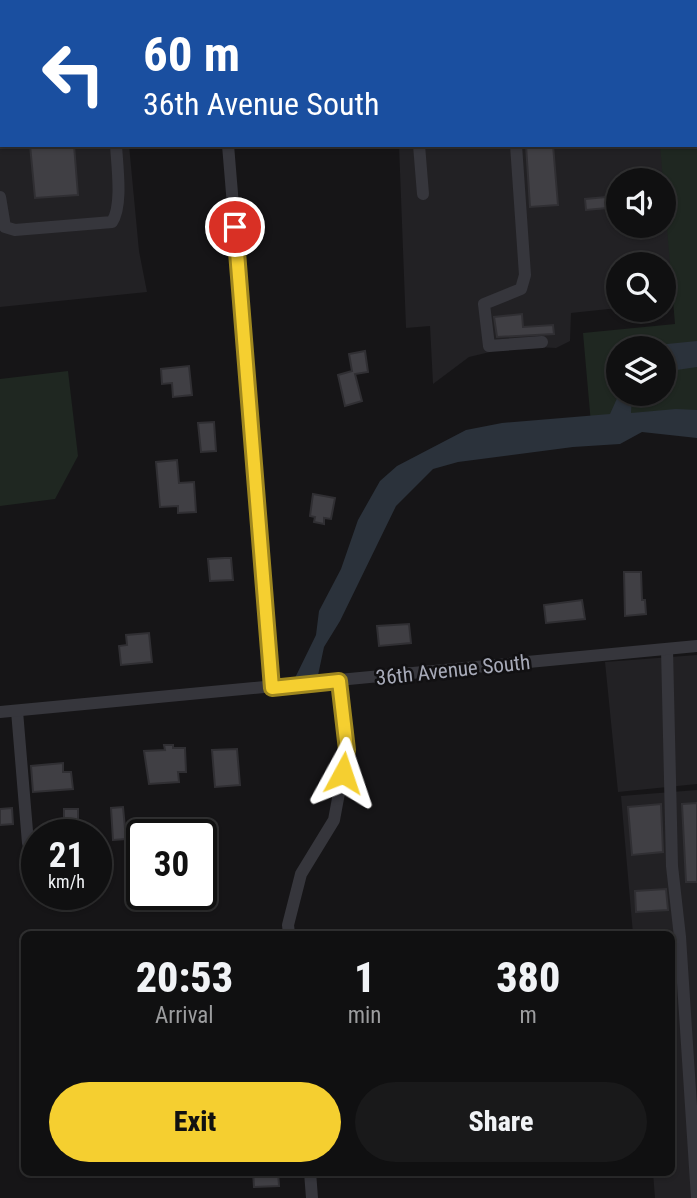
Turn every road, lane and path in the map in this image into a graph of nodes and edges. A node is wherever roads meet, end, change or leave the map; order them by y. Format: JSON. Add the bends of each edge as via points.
{"nodes":[{"id":1,"x":116,"y":147,"type":"edge"},
{"id":2,"x":229,"y":147,"type":"edge"},
{"id":3,"x":419,"y":147,"type":"edge"},
{"id":4,"x":516,"y":147,"type":"edge"},
{"id":5,"x":423,"y":194,"type":"dead end"},
{"id":6,"x":0,"y":197,"type":"edge"},
{"id":7,"x":542,"y":342,"type":"dead end"},
{"id":8,"x":697,"y":646,"type":"edge"},
{"id":9,"x":667,"y":649,"type":"junction"},
{"id":10,"x":339,"y":681,"type":"junction"},
{"id":11,"x":272,"y":688,"type":"junction"},
{"id":12,"x":17,"y":710,"type":"junction"},
{"id":13,"x":0,"y":712,"type":"edge"},
{"id":14,"x":26,"y":819,"type":"edge"},
{"id":15,"x":289,"y":931,"type":"edge"},
{"id":16,"x":310,"y":1176,"type":"edge"},
{"id":17,"x":312,"y":1198,"type":"edge"},
{"id":18,"x":697,"y":1198,"type":"edge"}],
"edges":[{"from":1,"to":6,"type":"street","via":[[118,188],[112,222],[15,230],[5,227]]},
{"from":2,"to":11,"type":"street"},
{"from":3,"to":5,"type":"street"},
{"from":4,"to":7,"type":"street","via":[[525,275],[522,289],[484,304],[489,346]]},
{"from":8,"to":9,"type":"street","name":"36th Avenue South"},
{"from":9,"to":10,"type":"street","name":"36th Avenue South"},
{"from":9,"to":18,"type":"street","via":[[672,866]]},
{"from":10,"to":11,"type":"street","name":"36th Avenue South"},
{"from":10,"to":15,"type":"street","via":[[347,750],[334,820],[301,874]]},
{"from":11,"to":12,"type":"street","name":"36th Avenue South"},
{"from":12,"to":13,"type":"street","name":"36th Avenue South"},
{"from":12,"to":14,"type":"street"},
{"from":16,"to":17,"type":"street"}]}
